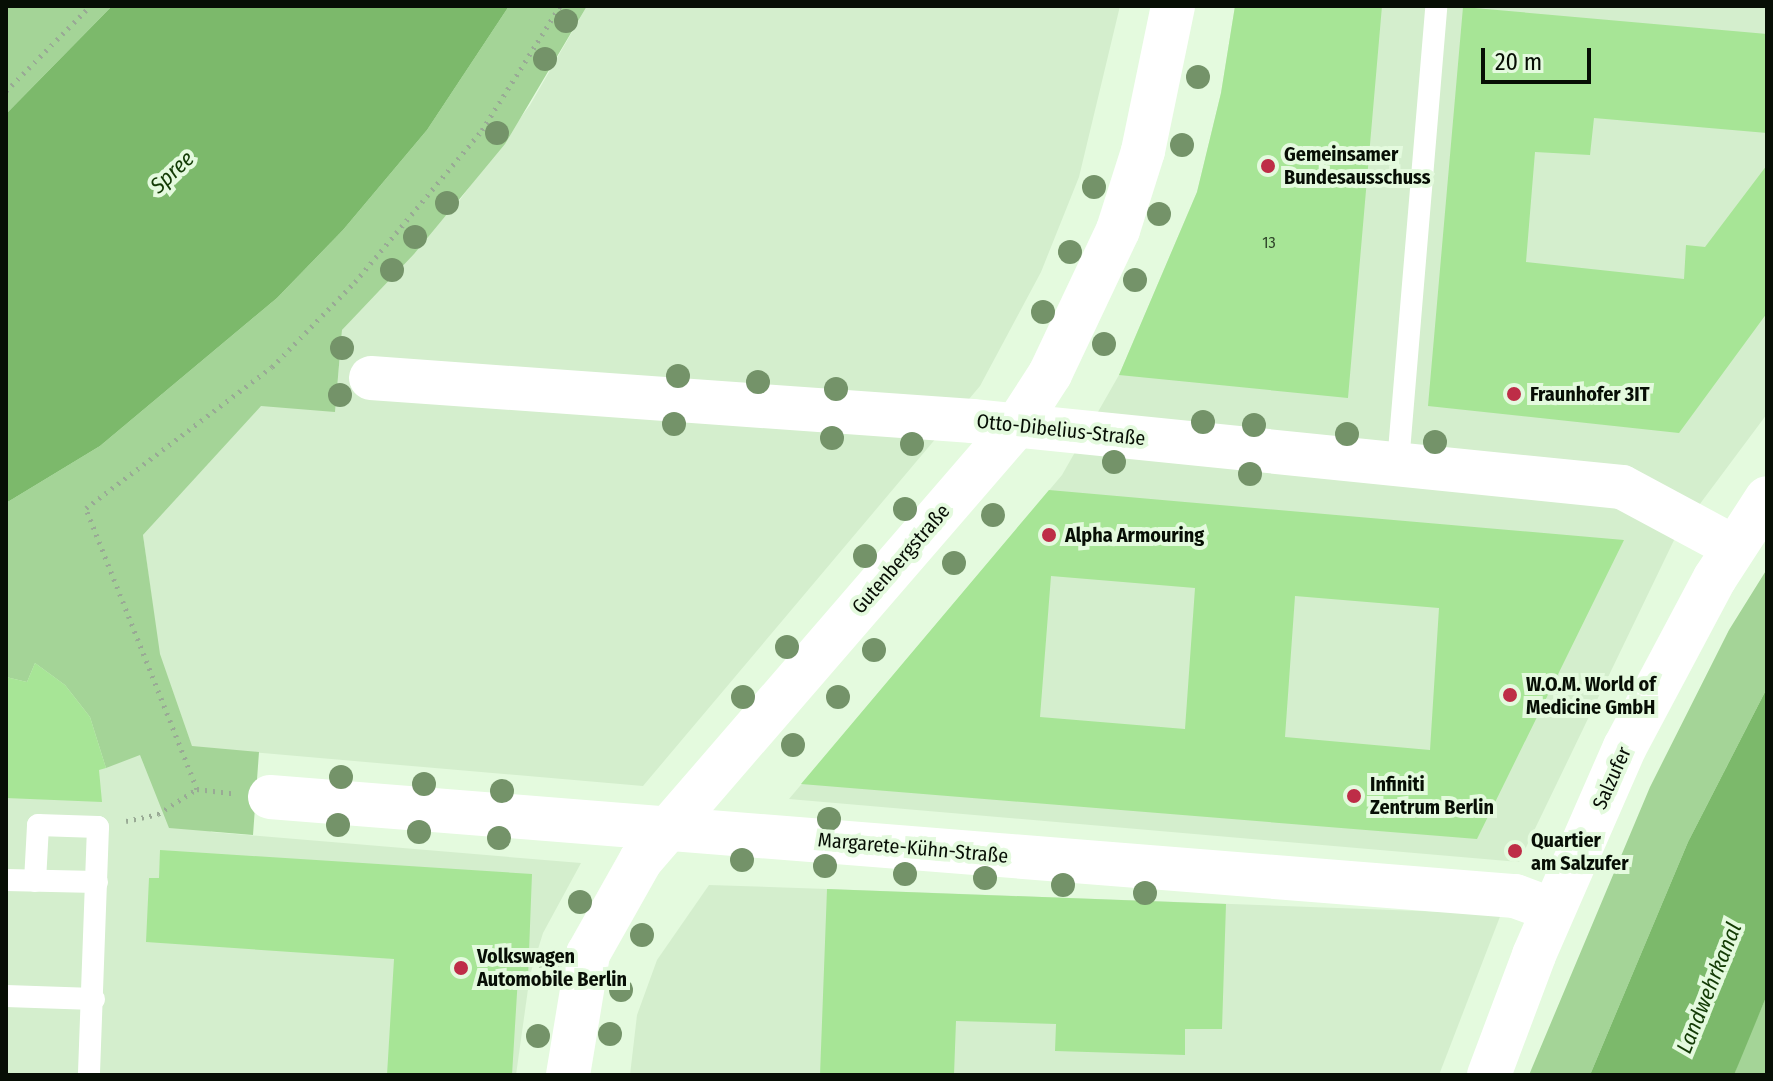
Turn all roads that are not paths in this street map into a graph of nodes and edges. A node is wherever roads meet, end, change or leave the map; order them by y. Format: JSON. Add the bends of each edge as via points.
{"nodes":[{"id":1,"x":1173,"y":6,"type":"edge"},
{"id":2,"x":1436,"y":6,"type":"edge"},
{"id":3,"x":371,"y":378,"type":"dead end"},
{"id":4,"x":1017,"y":425,"type":"junction"},
{"id":5,"x":1398,"y":463,"type":"junction"},
{"id":6,"x":1767,"y":498,"type":"edge"},
{"id":7,"x":1734,"y":547,"type":"junction"},
{"id":8,"x":270,"y":797,"type":"road end"},
{"id":9,"x":668,"y":829,"type":"junction"},
{"id":10,"x":6,"y":880,"type":"edge"},
{"id":11,"x":35,"y":881,"type":"junction"},
{"id":12,"x":97,"y":882,"type":"junction"},
{"id":13,"x":1553,"y":910,"type":"junction"},
{"id":14,"x":6,"y":996,"type":"edge"},
{"id":15,"x":94,"y":999,"type":"junction"},
{"id":16,"x":89,"y":1075,"type":"edge"},
{"id":17,"x":568,"y":1075,"type":"edge"},
{"id":18,"x":1489,"y":1075,"type":"edge"}],
"edges":[{"from":1,"to":4,"type":"street","name":"Gutenbergstraße","via":[[1143,151],[1118,230],[1074,329]]},
{"from":2,"to":5,"type":"lane"},
{"from":3,"to":4,"type":"street","name":"Otto-Dibelius-Straße"},
{"from":4,"to":5,"type":"street","name":"Otto-Dibelius-Straße"},
{"from":4,"to":9,"type":"street","name":"Gutenbergstraße"},
{"from":5,"to":7,"type":"street","name":"Otto-Dibelius-Straße","via":[[1622,487]]},
{"from":6,"to":7,"type":"street","name":"Salzufer"},
{"from":7,"to":13,"type":"street","name":"Salzufer","via":[[1625,747]]},
{"from":8,"to":9,"type":"street","name":"Margarete-Kühn-Straße"},
{"from":9,"to":13,"type":"street","name":"Margarete-Kühn-Straße","via":[[1515,896]]},
{"from":9,"to":17,"type":"street","name":"Gutenbergstraße","via":[[631,875],[588,954]]},
{"from":10,"to":11,"type":"lane"},
{"from":11,"to":12,"type":"lane"},
{"from":11,"to":12,"type":"lane","via":[[38,825],[98,827]]},
{"from":12,"to":15,"type":"lane"},
{"from":13,"to":18,"type":"street","name":"Salzufer"},
{"from":14,"to":15,"type":"lane"},
{"from":15,"to":16,"type":"lane"}]}
